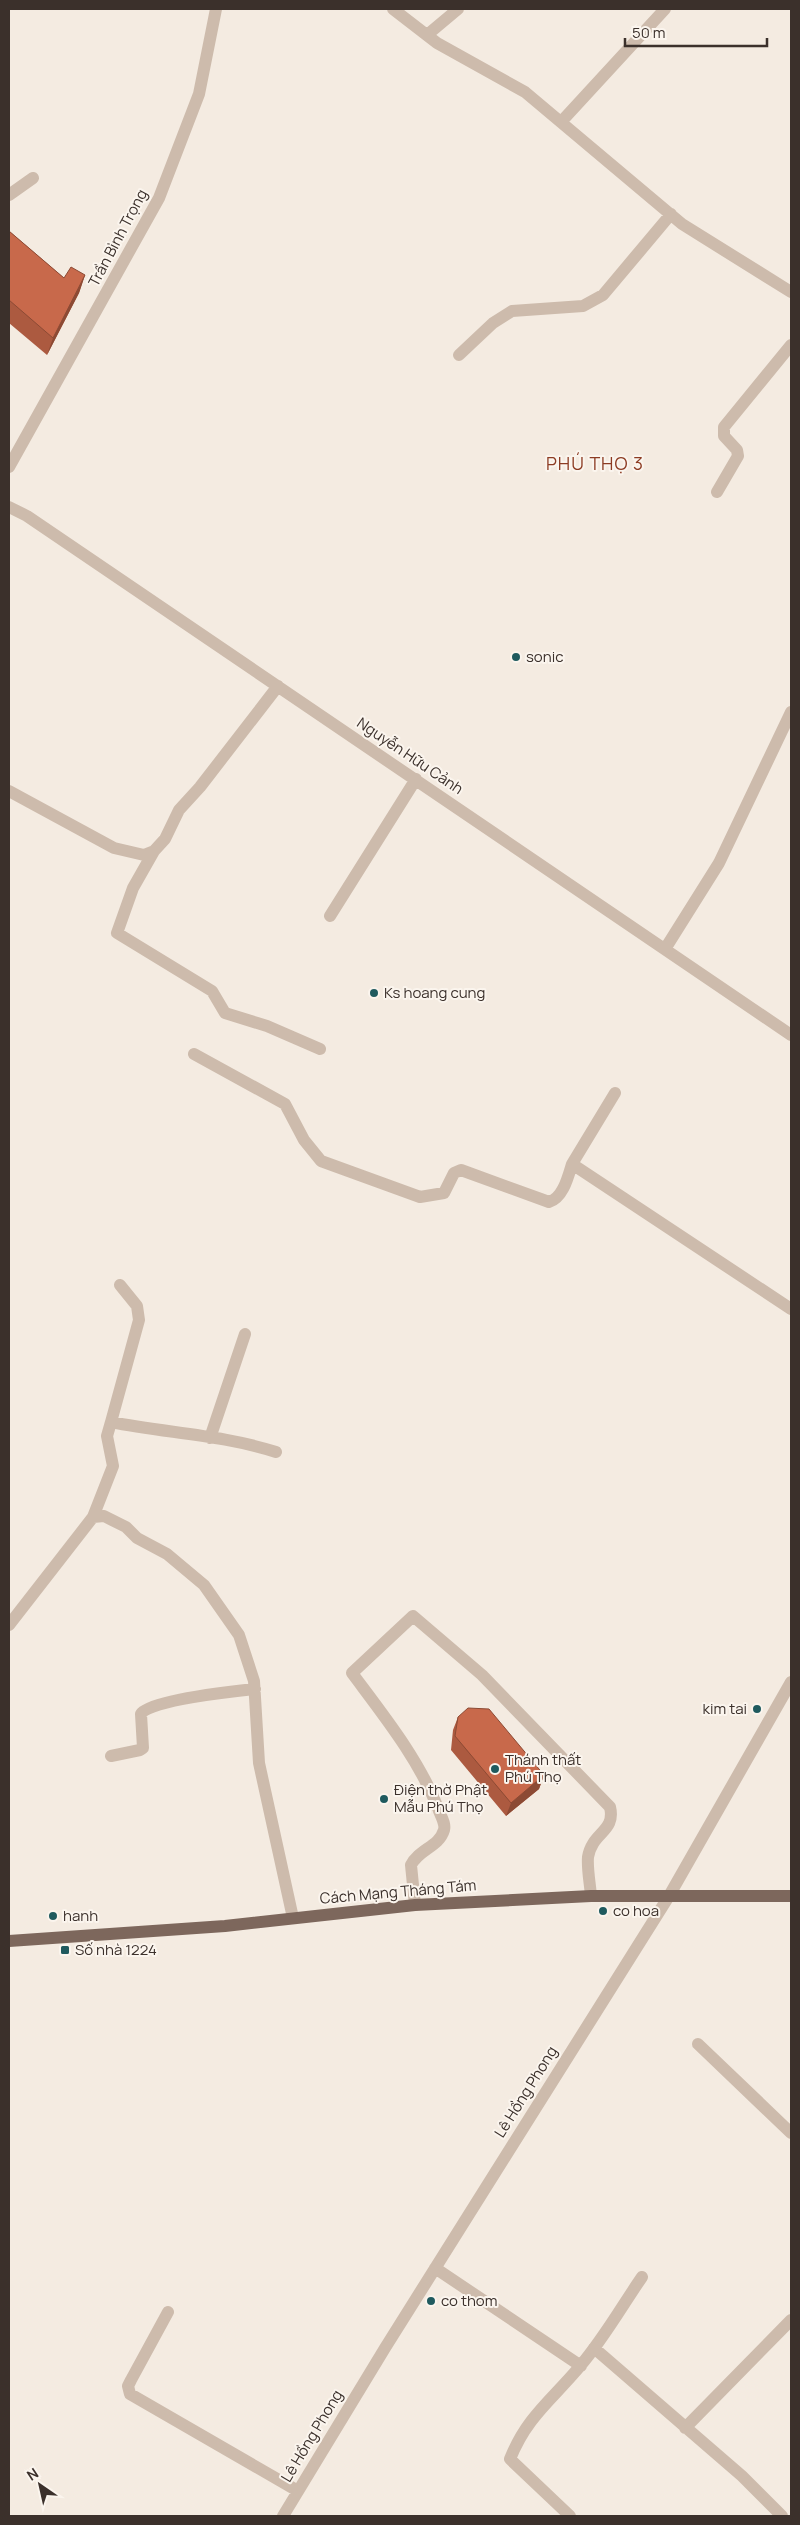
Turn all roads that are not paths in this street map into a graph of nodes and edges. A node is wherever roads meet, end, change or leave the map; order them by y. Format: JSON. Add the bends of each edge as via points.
{"nodes":[{"id":1,"x":216,"y":9,"type":"edge"},
{"id":2,"x":393,"y":9,"type":"edge"},
{"id":3,"x":458,"y":9,"type":"edge"},
{"id":4,"x":665,"y":9,"type":"edge"},
{"id":5,"x":427,"y":35,"type":"junction"},
{"id":6,"x":561,"y":122,"type":"junction"},
{"id":7,"x":34,"y":178,"type":"dead end"},
{"id":8,"x":9,"y":195,"type":"edge"},
{"id":9,"x":670,"y":214,"type":"junction"},
{"id":10,"x":791,"y":292,"type":"edge"},
{"id":11,"x":791,"y":345,"type":"edge"},
{"id":12,"x":459,"y":355,"type":"dead end"},
{"id":13,"x":9,"y":467,"type":"edge"},
{"id":14,"x":717,"y":492,"type":"dead end"},
{"id":15,"x":9,"y":507,"type":"edge"},
{"id":16,"x":278,"y":686,"type":"junction"},
{"id":17,"x":791,"y":712,"type":"edge"},
{"id":18,"x":416,"y":779,"type":"junction"},
{"id":19,"x":9,"y":790,"type":"edge"},
{"id":20,"x":154,"y":851,"type":"junction"},
{"id":21,"x":330,"y":916,"type":"dead end"},
{"id":22,"x":665,"y":949,"type":"junction"},
{"id":23,"x":791,"y":1035,"type":"edge"},
{"id":24,"x":320,"y":1049,"type":"dead end"},
{"id":25,"x":194,"y":1054,"type":"dead end"},
{"id":26,"x":614,"y":1094,"type":"dead end"},
{"id":27,"x":572,"y":1164,"type":"junction"},
{"id":28,"x":120,"y":1285,"type":"dead end"},
{"id":29,"x":791,"y":1309,"type":"edge"},
{"id":30,"x":245,"y":1334,"type":"dead end"},
{"id":31,"x":111,"y":1422,"type":"junction"},
{"id":32,"x":210,"y":1438,"type":"junction"},
{"id":33,"x":276,"y":1452,"type":"dead end"},
{"id":34,"x":93,"y":1518,"type":"junction"},
{"id":35,"x":9,"y":1625,"type":"edge"},
{"id":36,"x":791,"y":1682,"type":"edge"},
{"id":37,"x":255,"y":1689,"type":"junction"},
{"id":38,"x":111,"y":1756,"type":"dead end"},
{"id":39,"x":591,"y":1896,"type":"junction"},
{"id":40,"x":669,"y":1896,"type":"junction"},
{"id":41,"x":791,"y":1896,"type":"edge"},
{"id":42,"x":415,"y":1905,"type":"junction"},
{"id":43,"x":293,"y":1918,"type":"junction"},
{"id":44,"x":9,"y":1941,"type":"edge"},
{"id":45,"x":698,"y":2044,"type":"dead end"},
{"id":46,"x":791,"y":2134,"type":"edge"},
{"id":47,"x":435,"y":2268,"type":"junction"},
{"id":48,"x":642,"y":2277,"type":"dead end"},
{"id":49,"x":168,"y":2312,"type":"dead end"},
{"id":50,"x":791,"y":2320,"type":"edge"},
{"id":51,"x":594,"y":2348,"type":"junction"},
{"id":52,"x":580,"y":2366,"type":"junction"},
{"id":53,"x":685,"y":2428,"type":"junction"},
{"id":54,"x":298,"y":2491,"type":"junction"},
{"id":55,"x":283,"y":2516,"type":"edge"},
{"id":56,"x":570,"y":2516,"type":"edge"},
{"id":57,"x":782,"y":2516,"type":"edge"}],
"edges":[{"from":1,"to":13,"type":"street","name":"Trần Bình Trọng","via":[[199,94],[159,198]]},
{"from":2,"to":5,"type":"street"},
{"from":3,"to":5,"type":"street"},
{"from":4,"to":6,"type":"street"},
{"from":5,"to":6,"type":"street","via":[[524,92]]},
{"from":6,"to":9,"type":"street"},
{"from":7,"to":8,"type":"street"},
{"from":9,"to":10,"type":"street"},
{"from":9,"to":12,"type":"street","via":[[603,295],[593,302],[583,306],[512,311],[493,322]]},
{"from":11,"to":14,"type":"street","via":[[724,427],[724,436],[737,450],[738,456]]},
{"from":15,"to":16,"type":"street","name":"Nguyễn Hữu Cảnh"},
{"from":16,"to":18,"type":"street","name":"Nguyễn Hữu Cảnh"},
{"from":16,"to":20,"type":"street","via":[[200,788],[179,810],[165,839]]},
{"from":17,"to":22,"type":"street","via":[[719,864]]},
{"from":18,"to":21,"type":"street"},
{"from":18,"to":22,"type":"street","name":"Nguyễn Hữu Cảnh"},
{"from":19,"to":20,"type":"street","via":[[114,848],[144,855]]},
{"from":20,"to":24,"type":"street","via":[[133,888],[117,933],[212,991],[225,1013],[267,1026]]},
{"from":22,"to":23,"type":"street","name":"Nguyễn Hữu Cảnh"},
{"from":25,"to":27,"type":"street","via":[[285,1104],[304,1140],[321,1161],[420,1197],[444,1194],[454,1173],[460,1170],[549,1202],[562,1190]]},
{"from":26,"to":27,"type":"street"},
{"from":27,"to":29,"type":"street"},
{"from":28,"to":31,"type":"street","via":[[137,1306],[139,1320]]},
{"from":30,"to":32,"type":"street"},
{"from":31,"to":32,"type":"street"},
{"from":31,"to":34,"type":"street","via":[[106,1436],[113,1466]]},
{"from":32,"to":33,"type":"street","via":[[245,1442]]},
{"from":34,"to":35,"type":"street"},
{"from":34,"to":37,"type":"street","via":[[104,1516],[126,1527],[137,1538],[167,1554],[204,1585],[239,1635]]},
{"from":36,"to":40,"type":"street","name":"Lê Hồng Phong"},
{"from":37,"to":38,"type":"street","via":[[147,1708],[141,1714],[143,1748]]},
{"from":37,"to":43,"type":"street","via":[[259,1763]]},
{"from":39,"to":40,"type":"main road","name":"Cách Mạng Tháng Tám"},
{"from":39,"to":42,"type":"main road","name":"Cách Mạng Tháng Tám"},
{"from":39,"to":42,"type":"street","via":[[588,1856],[598,1834],[610,1825],[610,1806],[482,1675],[413,1616],[352,1673],[404,1742],[432,1793],[445,1826],[441,1840],[414,1859],[411,1865]]},
{"from":40,"to":41,"type":"main road","name":"Cách Mạng Tháng Tám"},
{"from":40,"to":47,"type":"street","name":"Lê Hồng Phong"},
{"from":42,"to":43,"type":"main road","name":"Cách Mạng Tháng Tám"},
{"from":43,"to":44,"type":"main road","name":"Cách Mạng Tháng Tám"},
{"from":45,"to":46,"type":"street"},
{"from":47,"to":52,"type":"street"},
{"from":47,"to":54,"type":"street","name":"Lê Hồng Phong"},
{"from":48,"to":51,"type":"street"},
{"from":49,"to":54,"type":"street","via":[[130,2380],[130,2394]]},
{"from":50,"to":53,"type":"street"},
{"from":51,"to":52,"type":"street"},
{"from":51,"to":53,"type":"street"},
{"from":52,"to":56,"type":"street","via":[[531,2419],[510,2459]]},
{"from":53,"to":57,"type":"street","via":[[742,2476]]},
{"from":54,"to":55,"type":"street","name":"Lê Hồng Phong"}]}
